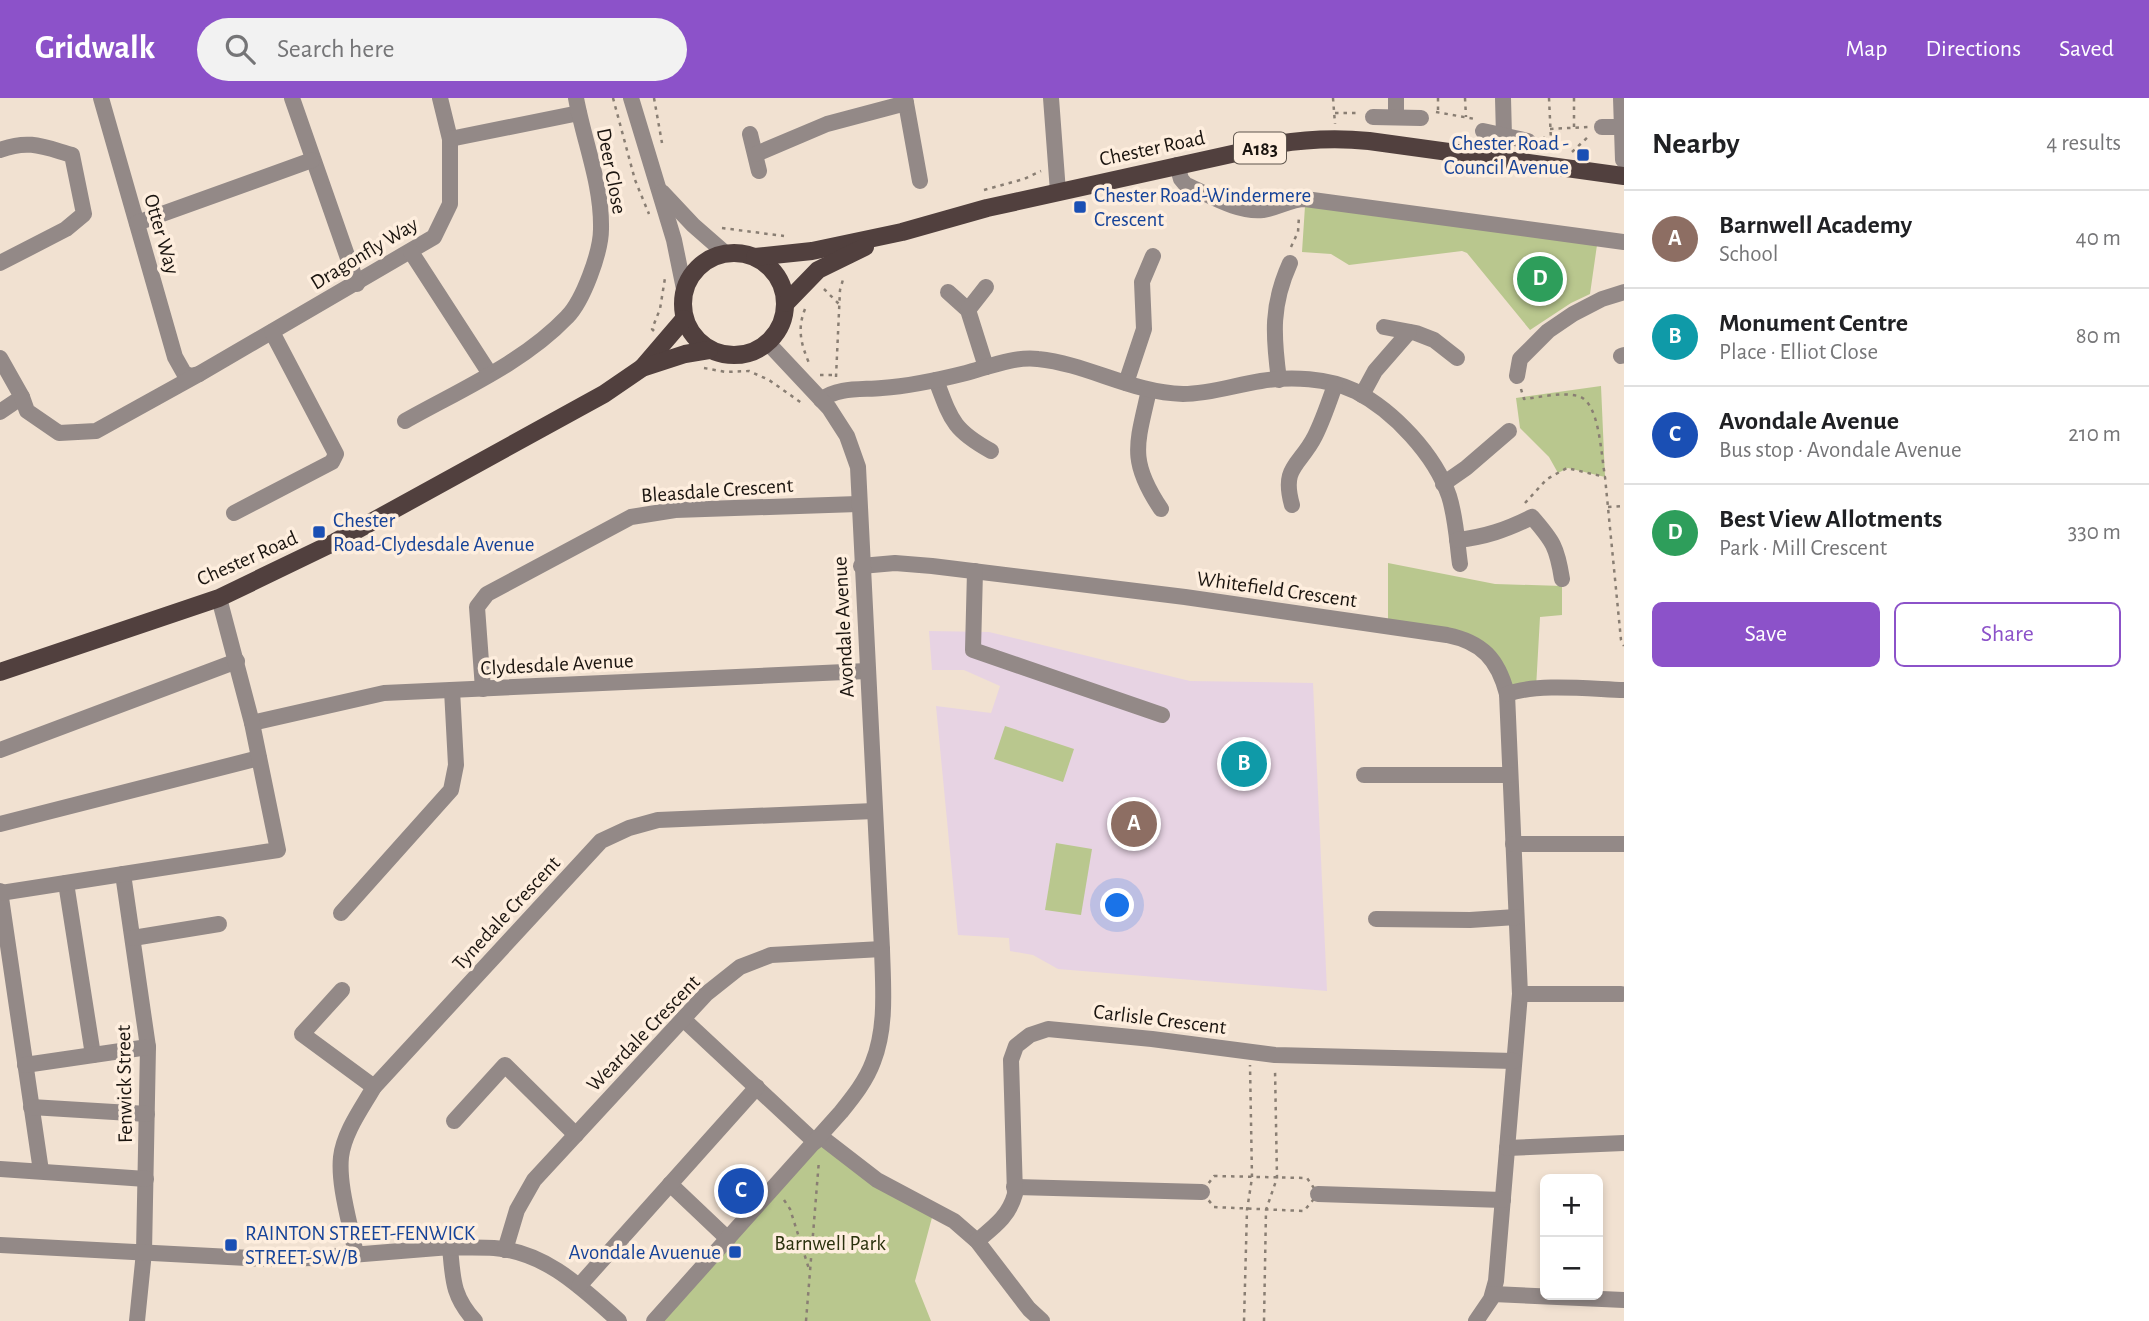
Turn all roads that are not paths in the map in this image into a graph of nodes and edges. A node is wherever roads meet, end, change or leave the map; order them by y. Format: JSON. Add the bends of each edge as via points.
{"nodes":[{"id":1,"x":101,"y":98,"type":"edge"},
{"id":2,"x":292,"y":98,"type":"edge"},
{"id":3,"x":440,"y":98,"type":"edge"},
{"id":4,"x":631,"y":98,"type":"edge"},
{"id":5,"x":1051,"y":98,"type":"edge"},
{"id":6,"x":1503,"y":98,"type":"edge"},
{"id":7,"x":1620,"y":98,"type":"edge"},
{"id":8,"x":905,"y":101,"type":"edge"},
{"id":9,"x":578,"y":105,"type":"edge"},
{"id":10,"x":1396,"y":106,"type":"edge"},
{"id":11,"x":1373,"y":117,"type":"dead end"},
{"id":12,"x":1421,"y":118,"type":"dead end"},
{"id":13,"x":1600,"y":127,"type":"road end"},
{"id":14,"x":1622,"y":127,"type":"junction"},
{"id":15,"x":1483,"y":131,"type":"dead end"},
{"id":16,"x":750,"y":134,"type":"dead end"},
{"id":17,"x":1504,"y":136,"type":"junction"},
{"id":18,"x":450,"y":139,"type":"junction"},
{"id":19,"x":1528,"y":141,"type":"road end"},
{"id":20,"x":0,"y":150,"type":"edge"},
{"id":21,"x":756,"y":154,"type":"junction"},
{"id":22,"x":312,"y":160,"type":"junction"},
{"id":23,"x":1177,"y":165,"type":"junction"},
{"id":24,"x":1623,"y":168,"type":"edge"},
{"id":25,"x":759,"y":171,"type":"dead end"},
{"id":26,"x":920,"y":181,"type":"dead end"},
{"id":27,"x":656,"y":184,"type":"junction"},
{"id":28,"x":1058,"y":192,"type":"junction"},
{"id":29,"x":137,"y":223,"type":"junction"},
{"id":30,"x":902,"y":232,"type":"junction"},
{"id":31,"x":1624,"y":242,"type":"edge"},
{"id":32,"x":411,"y":252,"type":"junction"},
{"id":33,"x":725,"y":253,"type":"junction"},
{"id":34,"x":1153,"y":256,"type":"dead end"},
{"id":35,"x":755,"y":257,"type":"junction"},
{"id":36,"x":0,"y":263,"type":"edge"},
{"id":37,"x":1290,"y":263,"type":"road end"},
{"id":38,"x":357,"y":284,"type":"junction"},
{"id":39,"x":986,"y":286,"type":"dead end"},
{"id":40,"x":684,"y":289,"type":"junction"},
{"id":41,"x":948,"y":292,"type":"dead end"},
{"id":42,"x":1624,"y":292,"type":"edge"},
{"id":43,"x":786,"y":303,"type":"junction"},
{"id":44,"x":968,"y":310,"type":"junction"},
{"id":45,"x":684,"y":319,"type":"junction"},
{"id":46,"x":1384,"y":327,"type":"dead end"},
{"id":47,"x":272,"y":332,"type":"junction"},
{"id":48,"x":1409,"y":332,"type":"junction"},
{"id":49,"x":767,"y":342,"type":"junction"},
{"id":50,"x":709,"y":350,"type":"junction"},
{"id":51,"x":1457,"y":358,"type":"dead end"},
{"id":52,"x":0,"y":359,"type":"edge"},
{"id":53,"x":642,"y":368,"type":"junction"},
{"id":54,"x":986,"y":368,"type":"junction"},
{"id":55,"x":490,"y":374,"type":"junction"},
{"id":56,"x":195,"y":375,"type":"junction"},
{"id":57,"x":1517,"y":376,"type":"road end"},
{"id":58,"x":936,"y":380,"type":"junction"},
{"id":59,"x":1279,"y":380,"type":"junction"},
{"id":60,"x":1126,"y":383,"type":"junction"},
{"id":61,"x":1335,"y":385,"type":"junction"},
{"id":62,"x":1150,"y":390,"type":"junction"},
{"id":63,"x":1362,"y":396,"type":"junction"},
{"id":64,"x":22,"y":397,"type":"junction"},
{"id":65,"x":813,"y":403,"type":"junction"},
{"id":66,"x":0,"y":412,"type":"edge"},
{"id":67,"x":405,"y":421,"type":"dead end"},
{"id":68,"x":1509,"y":431,"type":"dead end"},
{"id":69,"x":992,"y":451,"type":"dead end"},
{"id":70,"x":1443,"y":484,"type":"junction"},
{"id":71,"x":858,"y":504,"type":"junction"},
{"id":72,"x":1292,"y":505,"type":"dead end"},
{"id":73,"x":1161,"y":509,"type":"dead end"},
{"id":74,"x":234,"y":513,"type":"dead end"},
{"id":75,"x":1457,"y":540,"type":"junction"},
{"id":76,"x":1460,"y":564,"type":"dead end"},
{"id":77,"x":861,"y":566,"type":"junction"},
{"id":78,"x":975,"y":572,"type":"junction"},
{"id":79,"x":1562,"y":579,"type":"dead end"},
{"id":80,"x":219,"y":598,"type":"junction"},
{"id":81,"x":237,"y":661,"type":"junction"},
{"id":82,"x":867,"y":671,"type":"junction"},
{"id":83,"x":0,"y":672,"type":"edge"},
{"id":84,"x":483,"y":688,"type":"junction"},
{"id":85,"x":452,"y":690,"type":"junction"},
{"id":86,"x":1624,"y":690,"type":"edge"},
{"id":87,"x":1507,"y":694,"type":"junction"},
{"id":88,"x":1162,"y":715,"type":"dead end"},
{"id":89,"x":252,"y":723,"type":"junction"},
{"id":90,"x":0,"y":750,"type":"edge"},
{"id":91,"x":259,"y":758,"type":"junction"},
{"id":92,"x":1364,"y":775,"type":"dead end"},
{"id":93,"x":1510,"y":775,"type":"junction"},
{"id":94,"x":874,"y":811,"type":"junction"},
{"id":95,"x":0,"y":824,"type":"edge"},
{"id":96,"x":1513,"y":844,"type":"junction"},
{"id":97,"x":1624,"y":844,"type":"edge"},
{"id":98,"x":124,"y":874,"type":"junction"},
{"id":99,"x":66,"y":883,"type":"junction"},
{"id":100,"x":0,"y":892,"type":"edge"},
{"id":101,"x":341,"y":913,"type":"dead end"},
{"id":102,"x":1516,"y":917,"type":"junction"},
{"id":103,"x":1376,"y":919,"type":"dead end"},
{"id":104,"x":219,"y":925,"type":"dead end"},
{"id":105,"x":133,"y":938,"type":"junction"},
{"id":106,"x":882,"y":949,"type":"junction"},
{"id":107,"x":342,"y":990,"type":"dead end"},
{"id":108,"x":1520,"y":994,"type":"junction"},
{"id":109,"x":1621,"y":994,"type":"dead end"},
{"id":110,"x":683,"y":1019,"type":"junction"},
{"id":111,"x":148,"y":1047,"type":"junction"},
{"id":112,"x":93,"y":1055,"type":"junction"},
{"id":113,"x":1514,"y":1060,"type":"junction"},
{"id":114,"x":25,"y":1065,"type":"junction"},
{"id":115,"x":374,"y":1087,"type":"junction"},
{"id":116,"x":757,"y":1087,"type":"junction"},
{"id":117,"x":31,"y":1107,"type":"junction"},
{"id":118,"x":147,"y":1114,"type":"junction"},
{"id":119,"x":454,"y":1121,"type":"dead end"},
{"id":120,"x":576,"y":1135,"type":"junction"},
{"id":121,"x":818,"y":1139,"type":"junction"},
{"id":122,"x":1624,"y":1143,"type":"edge"},
{"id":123,"x":1507,"y":1148,"type":"junction"},
{"id":124,"x":0,"y":1169,"type":"edge"},
{"id":125,"x":41,"y":1171,"type":"junction"},
{"id":126,"x":146,"y":1179,"type":"junction"},
{"id":127,"x":670,"y":1184,"type":"junction"},
{"id":128,"x":1014,"y":1187,"type":"junction"},
{"id":129,"x":1202,"y":1192,"type":"road end"},
{"id":130,"x":1318,"y":1194,"type":"road end"},
{"id":131,"x":1503,"y":1199,"type":"junction"},
{"id":132,"x":728,"y":1239,"type":"junction"},
{"id":133,"x":977,"y":1241,"type":"junction"},
{"id":134,"x":0,"y":1245,"type":"edge"},
{"id":135,"x":450,"y":1247,"type":"junction"},
{"id":136,"x":505,"y":1250,"type":"junction"},
{"id":137,"x":144,"y":1252,"type":"junction"},
{"id":138,"x":356,"y":1255,"type":"junction"},
{"id":139,"x":579,"y":1286,"type":"junction"},
{"id":140,"x":1493,"y":1294,"type":"junction"},
{"id":141,"x":1624,"y":1300,"type":"edge"},
{"id":142,"x":137,"y":1321,"type":"edge"},
{"id":143,"x":475,"y":1321,"type":"edge"},
{"id":144,"x":618,"y":1321,"type":"edge"},
{"id":145,"x":654,"y":1321,"type":"edge"},
{"id":146,"x":1042,"y":1321,"type":"edge"},
{"id":147,"x":1476,"y":1321,"type":"edge"}],
"edges":[{"from":1,"to":29,"type":"street","name":"Otter Way"},
{"from":2,"to":22,"type":"street"},
{"from":3,"to":18,"type":"street","name":"Dragonfly Way"},
{"from":4,"to":27,"type":"street"},
{"from":5,"to":28,"type":"street"},
{"from":6,"to":17,"type":"street"},
{"from":7,"to":14,"type":"street"},
{"from":8,"to":21,"type":"street","via":[[827,124]]},
{"from":8,"to":26,"type":"street"},
{"from":9,"to":18,"type":"street"},
{"from":9,"to":55,"type":"street","name":"Deer Close","via":[[598,188],[601,230],[594,268],[569,316]]},
{"from":10,"to":11,"type":"street"},
{"from":10,"to":12,"type":"street"},
{"from":13,"to":14,"type":"street"},
{"from":14,"to":24,"type":"street"},
{"from":15,"to":17,"type":"street"},
{"from":16,"to":21,"type":"street"},
{"from":17,"to":19,"type":"street"},
{"from":18,"to":32,"type":"street","name":"Dragonfly Way","via":[[450,204],[434,237]]},
{"from":20,"to":36,"type":"street","via":[[18,144],[38,145],[72,155],[84,214],[66,229]]},
{"from":21,"to":25,"type":"street"},
{"from":22,"to":29,"type":"street"},
{"from":22,"to":38,"type":"street"},
{"from":23,"to":24,"type":"main road","name":"Chester Road","number":"A183","via":[[1277,144],[1337,138]]},
{"from":23,"to":28,"type":"main road","name":"Chester Road","number":"A183"},
{"from":23,"to":31,"type":"street","via":[[1185,185],[1232,205],[1261,211],[1300,199]]},
{"from":27,"to":33,"type":"street"},
{"from":27,"to":40,"type":"street"},
{"from":28,"to":30,"type":"main road","name":"Chester Road","number":"A183"},
{"from":29,"to":56,"type":"street","name":"Otter Way","via":[[175,357],[184,373]]},
{"from":30,"to":35,"type":"main road","name":"Chester Road","number":"A183","via":[[812,251]]},
{"from":30,"to":43,"type":"main road","name":"Chester Road","number":"A183","via":[[818,270]]},
{"from":32,"to":38,"type":"street","name":"Dragonfly Way"},
{"from":32,"to":55,"type":"street"},
{"from":33,"to":35,"type":"main road"},
{"from":33,"to":40,"type":"main road","via":[[698,266]]},
{"from":34,"to":60,"type":"street","via":[[1142,282],[1144,329]]},
{"from":35,"to":43,"type":"main road","via":[[777,276]]},
{"from":37,"to":59,"type":"street","via":[[1273,320]]},
{"from":38,"to":47,"type":"street","name":"Dragonfly Way"},
{"from":39,"to":44,"type":"street"},
{"from":40,"to":45,"type":"main road"},
{"from":41,"to":44,"type":"street"},
{"from":42,"to":57,"type":"street","via":[[1602,299],[1548,331],[1520,359]]},
{"from":43,"to":49,"type":"main road","via":[[779,330]]},
{"from":44,"to":54,"type":"street"},
{"from":45,"to":50,"type":"main road","via":[[693,336]]},
{"from":45,"to":53,"type":"main road"},
{"from":46,"to":48,"type":"street"},
{"from":47,"to":56,"type":"street","name":"Dragonfly Way"},
{"from":47,"to":74,"type":"street","via":[[336,454],[332,462]]},
{"from":48,"to":51,"type":"street","via":[[1434,340]]},
{"from":48,"to":63,"type":"street","via":[[1375,372]]},
{"from":49,"to":50,"type":"main road","via":[[746,355]]},
{"from":49,"to":65,"type":"street","name":"Avondale Avenue"},
{"from":50,"to":53,"type":"main road"},
{"from":52,"to":64,"type":"street","name":"Dragonfly Way"},
{"from":53,"to":80,"type":"main road","name":"Chester Road","via":[[604,394],[335,542]]},
{"from":54,"to":58,"type":"street"},
{"from":54,"to":60,"type":"street","via":[[1036,358]]},
{"from":55,"to":67,"type":"street","name":"Deer Close"},
{"from":56,"to":64,"type":"street","name":"Dragonfly Way","via":[[96,431],[59,433],[27,411]]},
{"from":58,"to":65,"type":"street","via":[[916,386],[837,383]]},
{"from":58,"to":69,"type":"street","via":[[952,421]]},
{"from":59,"to":61,"type":"street"},
{"from":59,"to":62,"type":"street","via":[[1182,394]]},
{"from":60,"to":62,"type":"street"},
{"from":61,"to":63,"type":"street"},
{"from":61,"to":72,"type":"street","via":[[1313,440],[1291,470],[1287,488]]},
{"from":62,"to":73,"type":"street","via":[[1138,456],[1140,472]]},
{"from":63,"to":70,"type":"street","via":[[1406,430]]},
{"from":64,"to":66,"type":"street"},
{"from":65,"to":71,"type":"street","name":"Avondale Avenue","via":[[847,436],[858,467]]},
{"from":68,"to":70,"type":"street"},
{"from":70,"to":75,"type":"street"},
{"from":71,"to":77,"type":"street","name":"Avondale Avenue"},
{"from":71,"to":84,"type":"street","name":"Bleasdale Crescent","via":[[675,510],[631,517],[487,594],[477,607]]},
{"from":75,"to":76,"type":"street"},
{"from":75,"to":79,"type":"street","via":[[1480,538],[1532,517],[1552,539]]},
{"from":77,"to":78,"type":"street","name":"Whitefield Crescent","via":[[895,563]]},
{"from":77,"to":82,"type":"street","name":"Avondale Avenue"},
{"from":78,"to":87,"type":"street","name":"Whitefield Crescent","via":[[1185,597],[1466,639],[1495,662]]},
{"from":78,"to":88,"type":"street","via":[[974,650]]},
{"from":80,"to":81,"type":"street"},
{"from":80,"to":83,"type":"main road","name":"Chester Road"},
{"from":81,"to":89,"type":"street"},
{"from":81,"to":90,"type":"street"},
{"from":82,"to":84,"type":"street","name":"Clydesdale Avenue"},
{"from":82,"to":94,"type":"street","name":"Avondale Avenue"},
{"from":84,"to":85,"type":"street","name":"Clydesdale Avenue"},
{"from":85,"to":89,"type":"street","name":"Clydesdale Avenue","via":[[384,693]]},
{"from":85,"to":101,"type":"street","via":[[456,765],[451,790]]},
{"from":86,"to":87,"type":"street","via":[[1519,689]]},
{"from":87,"to":93,"type":"street","name":"Whitefield Crescent"},
{"from":89,"to":91,"type":"street"},
{"from":91,"to":95,"type":"street"},
{"from":91,"to":98,"type":"street","via":[[278,850]]},
{"from":92,"to":93,"type":"street"},
{"from":93,"to":96,"type":"street","name":"Whitefield Crescent"},
{"from":94,"to":106,"type":"street","name":"Avondale Avenue"},
{"from":94,"to":115,"type":"street","name":"Tynedale Crescent","via":[[658,820],[601,841]]},
{"from":96,"to":97,"type":"street"},
{"from":96,"to":102,"type":"street","name":"Whitefield Crescent"},
{"from":98,"to":99,"type":"street"},
{"from":98,"to":105,"type":"street","name":"Fenwick Street"},
{"from":99,"to":100,"type":"street"},
{"from":99,"to":112,"type":"street"},
{"from":100,"to":114,"type":"street"},
{"from":102,"to":103,"type":"street"},
{"from":102,"to":108,"type":"street","name":"Whitefield Crescent"},
{"from":104,"to":105,"type":"street"},
{"from":105,"to":111,"type":"street","name":"Fenwick Street"},
{"from":106,"to":110,"type":"street","name":"Weardale Crescent","via":[[771,955],[740,967]]},
{"from":106,"to":121,"type":"street","name":"Avondale Avenue","via":[[883,1000],[873,1063],[860,1087]]},
{"from":107,"to":115,"type":"street","via":[[302,1034]]},
{"from":108,"to":109,"type":"street"},
{"from":108,"to":113,"type":"street","name":"Whitefield Crescent"},
{"from":110,"to":116,"type":"street"},
{"from":110,"to":120,"type":"street","name":"Weardale Crescent"},
{"from":111,"to":112,"type":"street"},
{"from":111,"to":118,"type":"street","name":"Fenwick Street"},
{"from":112,"to":114,"type":"street"},
{"from":113,"to":123,"type":"street","name":"Whitefield Crescent"},
{"from":113,"to":128,"type":"street","name":"Carlisle Crescent","via":[[1275,1055],[1048,1029],[1016,1046],[1011,1060]]},
{"from":114,"to":117,"type":"street"},
{"from":115,"to":138,"type":"street","name":"Tynedale Crescent","via":[[353,1122],[341,1156]]},
{"from":116,"to":121,"type":"street"},
{"from":116,"to":127,"type":"street"},
{"from":117,"to":118,"type":"street"},
{"from":117,"to":125,"type":"street"},
{"from":118,"to":126,"type":"street","name":"Fenwick Street"},
{"from":119,"to":120,"type":"street","via":[[505,1065]]},
{"from":120,"to":136,"type":"street","name":"Weardale Crescent","via":[[534,1180],[517,1210]]},
{"from":121,"to":132,"type":"street","name":"Avondale Avenue"},
{"from":121,"to":133,"type":"street","via":[[877,1180],[954,1221]]},
{"from":122,"to":123,"type":"street"},
{"from":123,"to":131,"type":"street","name":"Whitefield Crescent"},
{"from":124,"to":125,"type":"street"},
{"from":125,"to":126,"type":"street"},
{"from":126,"to":137,"type":"street","name":"Fenwick Street"},
{"from":127,"to":132,"type":"street"},
{"from":127,"to":139,"type":"street"},
{"from":128,"to":129,"type":"street"},
{"from":128,"to":133,"type":"street","name":"Carlisle Crescent","via":[[1004,1219]]},
{"from":130,"to":131,"type":"street"},
{"from":131,"to":140,"type":"street","name":"Whitefield Crescent"},
{"from":132,"to":145,"type":"street","name":"Avondale Avenue"},
{"from":133,"to":146,"type":"street"},
{"from":134,"to":137,"type":"street"},
{"from":135,"to":136,"type":"street"},
{"from":135,"to":138,"type":"street"},
{"from":135,"to":143,"type":"street","via":[[454,1290]]},
{"from":136,"to":139,"type":"street","via":[[553,1267]]},
{"from":137,"to":138,"type":"street","via":[[268,1259]]},
{"from":137,"to":142,"type":"street","name":"Fenwick Street"},
{"from":139,"to":144,"type":"street"},
{"from":140,"to":141,"type":"street"},
{"from":140,"to":147,"type":"street","name":"Whitefield Crescent"}]}
